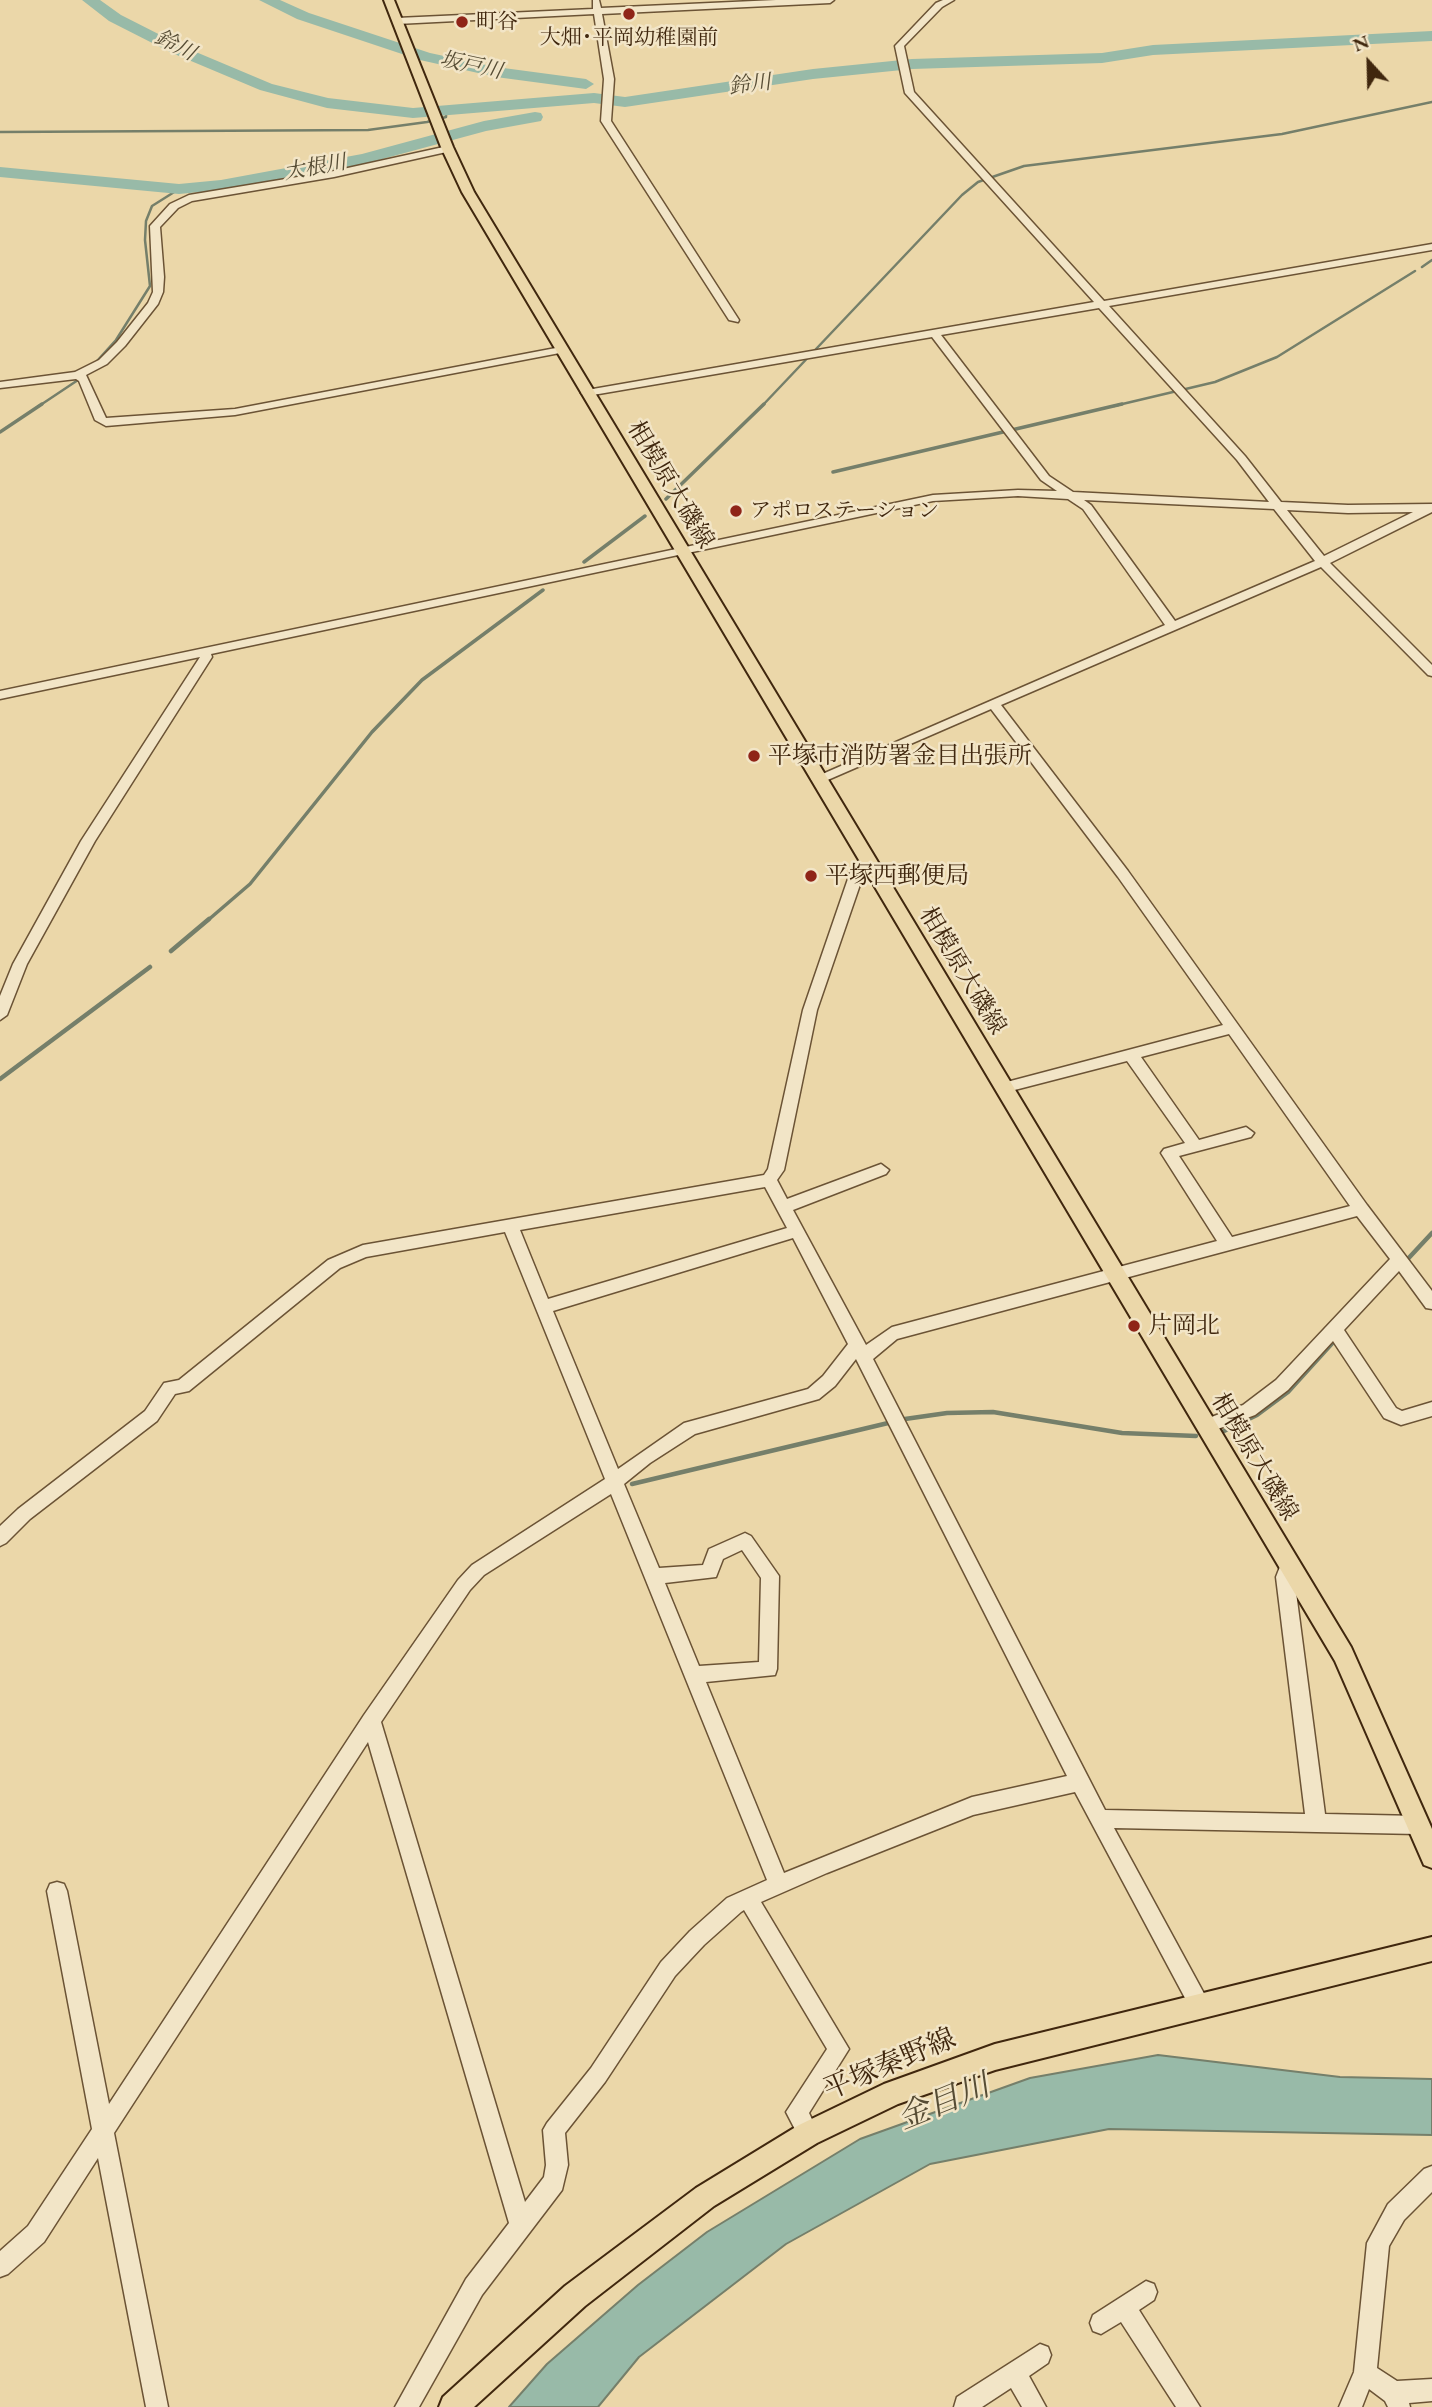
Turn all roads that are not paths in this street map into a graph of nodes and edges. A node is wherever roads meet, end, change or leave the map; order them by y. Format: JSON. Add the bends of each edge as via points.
{"nodes":[{"id":1,"x":389,"y":0,"type":"edge"},
{"id":2,"x":596,"y":0,"type":"edge"},
{"id":3,"x":830,"y":0,"type":"edge"},
{"id":4,"x":950,"y":0,"type":"edge"},
{"id":5,"x":799,"y":1,"type":"edge"},
{"id":6,"x":598,"y":11,"type":"junction"},
{"id":7,"x":397,"y":21,"type":"junction"},
{"id":8,"x":447,"y":148,"type":"junction"},
{"id":9,"x":1432,"y":247,"type":"edge"},
{"id":10,"x":1100,"y":304,"type":"junction"},
{"id":11,"x":734,"y":320,"type":"dead end"},
{"id":12,"x":935,"y":334,"type":"junction"},
{"id":13,"x":561,"y":350,"type":"junction"},
{"id":14,"x":78,"y":375,"type":"junction"},
{"id":15,"x":0,"y":385,"type":"edge"},
{"id":16,"x":587,"y":393,"type":"junction"},
{"id":17,"x":1069,"y":495,"type":"junction"},
{"id":18,"x":1277,"y":505,"type":"junction"},
{"id":19,"x":1431,"y":508,"type":"edge"},
{"id":20,"x":681,"y":551,"type":"junction"},
{"id":21,"x":1322,"y":562,"type":"junction"},
{"id":22,"x":1173,"y":627,"type":"junction"},
{"id":23,"x":204,"y":652,"type":"junction"},
{"id":24,"x":1432,"y":672,"type":"edge"},
{"id":25,"x":0,"y":695,"type":"edge"},
{"id":26,"x":994,"y":704,"type":"junction"},
{"id":27,"x":818,"y":779,"type":"junction"},
{"id":28,"x":868,"y":863,"type":"junction"},
{"id":29,"x":0,"y":1015,"type":"edge"},
{"id":30,"x":1232,"y":1028,"type":"junction"},
{"id":31,"x":1130,"y":1055,"type":"junction"},
{"id":32,"x":1003,"y":1088,"type":"junction"},
{"id":33,"x":1246,"y":1133,"type":"dead end"},
{"id":34,"x":1195,"y":1146,"type":"junction"},
{"id":35,"x":881,"y":1170,"type":"dead end"},
{"id":36,"x":769,"y":1180,"type":"junction"},
{"id":37,"x":784,"y":1207,"type":"junction"},
{"id":38,"x":1361,"y":1209,"type":"junction"},
{"id":39,"x":510,"y":1225,"type":"junction"},
{"id":40,"x":797,"y":1231,"type":"junction"},
{"id":41,"x":1228,"y":1245,"type":"junction"},
{"id":42,"x":1405,"y":1266,"type":"junction"},
{"id":43,"x":1115,"y":1275,"type":"junction"},
{"id":44,"x":1432,"y":1303,"type":"edge"},
{"id":45,"x":544,"y":1307,"type":"junction"},
{"id":46,"x":1338,"y":1335,"type":"junction"},
{"id":47,"x":860,"y":1351,"type":"junction"},
{"id":48,"x":1432,"y":1409,"type":"edge"},
{"id":49,"x":1206,"y":1426,"type":"junction"},
{"id":50,"x":616,"y":1481,"type":"junction"},
{"id":51,"x":0,"y":1538,"type":"edge"},
{"id":52,"x":1290,"y":1564,"type":"junction"},
{"id":53,"x":654,"y":1576,"type":"junction"},
{"id":54,"x":694,"y":1675,"type":"junction"},
{"id":55,"x":371,"y":1721,"type":"junction"},
{"id":56,"x":1081,"y":1782,"type":"junction"},
{"id":57,"x":1099,"y":1819,"type":"junction"},
{"id":58,"x":1316,"y":1823,"type":"junction"},
{"id":59,"x":1418,"y":1825,"type":"junction"},
{"id":60,"x":1432,"y":1857,"type":"edge"},
{"id":61,"x":779,"y":1885,"type":"junction"},
{"id":62,"x":57,"y":1891,"type":"dead end"},
{"id":63,"x":748,"y":1899,"type":"junction"},
{"id":64,"x":1432,"y":1949,"type":"edge"},
{"id":65,"x":1200,"y":2007,"type":"junction"},
{"id":66,"x":104,"y":2130,"type":"junction"},
{"id":67,"x":808,"y":2134,"type":"junction"},
{"id":68,"x":1432,"y":2177,"type":"edge"},
{"id":69,"x":521,"y":2225,"type":"junction"},
{"id":70,"x":0,"y":2266,"type":"edge"},
{"id":71,"x":1146,"y":2292,"type":"dead end"},
{"id":72,"x":1124,"y":2307,"type":"junction"},
{"id":73,"x":1101,"y":2323,"type":"dead end"},
{"id":74,"x":1040,"y":2355,"type":"dead end"},
{"id":75,"x":1014,"y":2372,"type":"junction"},
{"id":76,"x":1365,"y":2373,"type":"junction"},
{"id":77,"x":1432,"y":2390,"type":"edge"},
{"id":78,"x":1396,"y":2400,"type":"edge"},
{"id":79,"x":965,"y":2405,"type":"dead end"},
{"id":80,"x":157,"y":2407,"type":"edge"},
{"id":81,"x":406,"y":2407,"type":"edge"},
{"id":82,"x":453,"y":2407,"type":"edge"},
{"id":83,"x":1035,"y":2407,"type":"edge"},
{"id":84,"x":1189,"y":2407,"type":"edge"},
{"id":85,"x":1350,"y":2407,"type":"edge"}],
"edges":[{"from":1,"to":7,"type":"main road","name":"相模原大磯線"},
{"from":2,"to":6,"type":"street"},
{"from":3,"to":5,"type":"street"},
{"from":4,"to":10,"type":"street","via":[[939,5],[899,46],[910,93]]},
{"from":5,"to":6,"type":"street"},
{"from":6,"to":7,"type":"street"},
{"from":6,"to":11,"type":"street","via":[[608,77],[604,118]]},
{"from":7,"to":8,"type":"main road","name":"相模原大磯線"},
{"from":8,"to":13,"type":"main road","name":"相模原大磯線"},
{"from":8,"to":14,"type":"street","via":[[334,174],[189,198],[174,206],[155,226],[159,277],[153,304],[103,362]]},
{"from":9,"to":10,"type":"street"},
{"from":10,"to":12,"type":"street"},
{"from":10,"to":18,"type":"street","via":[[1241,458]]},
{"from":12,"to":16,"type":"street"},
{"from":12,"to":17,"type":"street","via":[[1045,478]]},
{"from":13,"to":14,"type":"street","via":[[235,412],[106,423]]},
{"from":13,"to":16,"type":"main road","name":"相模原大磯線"},
{"from":14,"to":15,"type":"street"},
{"from":16,"to":20,"type":"main road","name":"相模原大磯線"},
{"from":17,"to":18,"type":"street"},
{"from":17,"to":20,"type":"street","via":[[933,498]]},
{"from":17,"to":22,"type":"street","via":[[1087,507]]},
{"from":18,"to":19,"type":"street"},
{"from":18,"to":21,"type":"street"},
{"from":19,"to":21,"type":"street"},
{"from":20,"to":23,"type":"street"},
{"from":20,"to":27,"type":"main road","name":"相模原大磯線"},
{"from":21,"to":22,"type":"street"},
{"from":21,"to":24,"type":"street"},
{"from":22,"to":26,"type":"street"},
{"from":23,"to":25,"type":"street"},
{"from":23,"to":29,"type":"street","via":[[206,657],[88,841],[20,964]]},
{"from":26,"to":27,"type":"street"},
{"from":26,"to":30,"type":"street"},
{"from":27,"to":28,"type":"main road","name":"相模原大磯線"},
{"from":28,"to":32,"type":"main road","name":"相模原大磯線"},
{"from":28,"to":36,"type":"street","via":[[857,873],[810,1010],[776,1170]]},
{"from":30,"to":31,"type":"street"},
{"from":30,"to":38,"type":"street"},
{"from":31,"to":32,"type":"street"},
{"from":31,"to":34,"type":"street"},
{"from":32,"to":43,"type":"main road","name":"相模原大磯線"},
{"from":33,"to":34,"type":"street"},
{"from":34,"to":41,"type":"street","via":[[1170,1153]]},
{"from":35,"to":37,"type":"street"},
{"from":36,"to":37,"type":"street"},
{"from":36,"to":39,"type":"street"},
{"from":37,"to":40,"type":"street"},
{"from":38,"to":41,"type":"street"},
{"from":38,"to":42,"type":"street"},
{"from":39,"to":45,"type":"street"},
{"from":39,"to":51,"type":"street","via":[[363,1251],[334,1264],[183,1386],[170,1388],[151,1416],[24,1514]]},
{"from":40,"to":45,"type":"street"},
{"from":40,"to":47,"type":"street"},
{"from":41,"to":43,"type":"street"},
{"from":42,"to":44,"type":"street"},
{"from":42,"to":46,"type":"street"},
{"from":43,"to":47,"type":"street","via":[[892,1334]]},
{"from":43,"to":49,"type":"main road","name":"相模原大磯線"},
{"from":45,"to":50,"type":"street"},
{"from":46,"to":48,"type":"street","via":[[1390,1413],[1401,1418]]},
{"from":46,"to":49,"type":"street","via":[[1249,1410]]},
{"from":47,"to":50,"type":"street","via":[[813,1394],[690,1428]]},
{"from":47,"to":56,"type":"street"},
{"from":49,"to":52,"type":"main road","name":"相模原大磯線"},
{"from":50,"to":53,"type":"street"},
{"from":50,"to":55,"type":"street","via":[[478,1570]]},
{"from":52,"to":58,"type":"street","via":[[1285,1577]]},
{"from":52,"to":59,"type":"main road","name":"相模原大磯線","via":[[1343,1654]]},
{"from":53,"to":54,"type":"street"},
{"from":53,"to":54,"type":"street","via":[[710,1572],[715,1554],[744,1541],[770,1576],[768,1669]]},
{"from":54,"to":61,"type":"street"},
{"from":55,"to":66,"type":"street"},
{"from":55,"to":69,"type":"street"},
{"from":56,"to":57,"type":"street"},
{"from":56,"to":61,"type":"street","via":[[972,1806]]},
{"from":57,"to":58,"type":"street"},
{"from":57,"to":65,"type":"street"},
{"from":58,"to":59,"type":"street"},
{"from":59,"to":60,"type":"main road","name":"相模原大磯線"},
{"from":61,"to":63,"type":"street"},
{"from":62,"to":66,"type":"street"},
{"from":63,"to":67,"type":"street","via":[[839,2049],[797,2112]]},
{"from":63,"to":69,"type":"street","via":[[734,1905],[668,1969],[598,2075],[554,2130],[554,2182]]},
{"from":64,"to":65,"type":"main road","name":"平塚秦野線"},
{"from":65,"to":67,"type":"main road","name":"平塚秦野線","via":[[995,2057],[893,2094]]},
{"from":66,"to":70,"type":"street","via":[[36,2234]]},
{"from":66,"to":80,"type":"street"},
{"from":67,"to":82,"type":"main road","name":"平塚秦野線","via":[[705,2197],[575,2296]]},
{"from":68,"to":76,"type":"street","via":[[1396,2211],[1378,2243]]},
{"from":69,"to":81,"type":"street","via":[[474,2287]]},
{"from":71,"to":72,"type":"street"},
{"from":72,"to":73,"type":"street"},
{"from":72,"to":84,"type":"street"},
{"from":74,"to":75,"type":"street"},
{"from":75,"to":79,"type":"street"},
{"from":75,"to":83,"type":"street"},
{"from":76,"to":78,"type":"street"},
{"from":76,"to":85,"type":"street"},
{"from":77,"to":78,"type":"street"}]}
